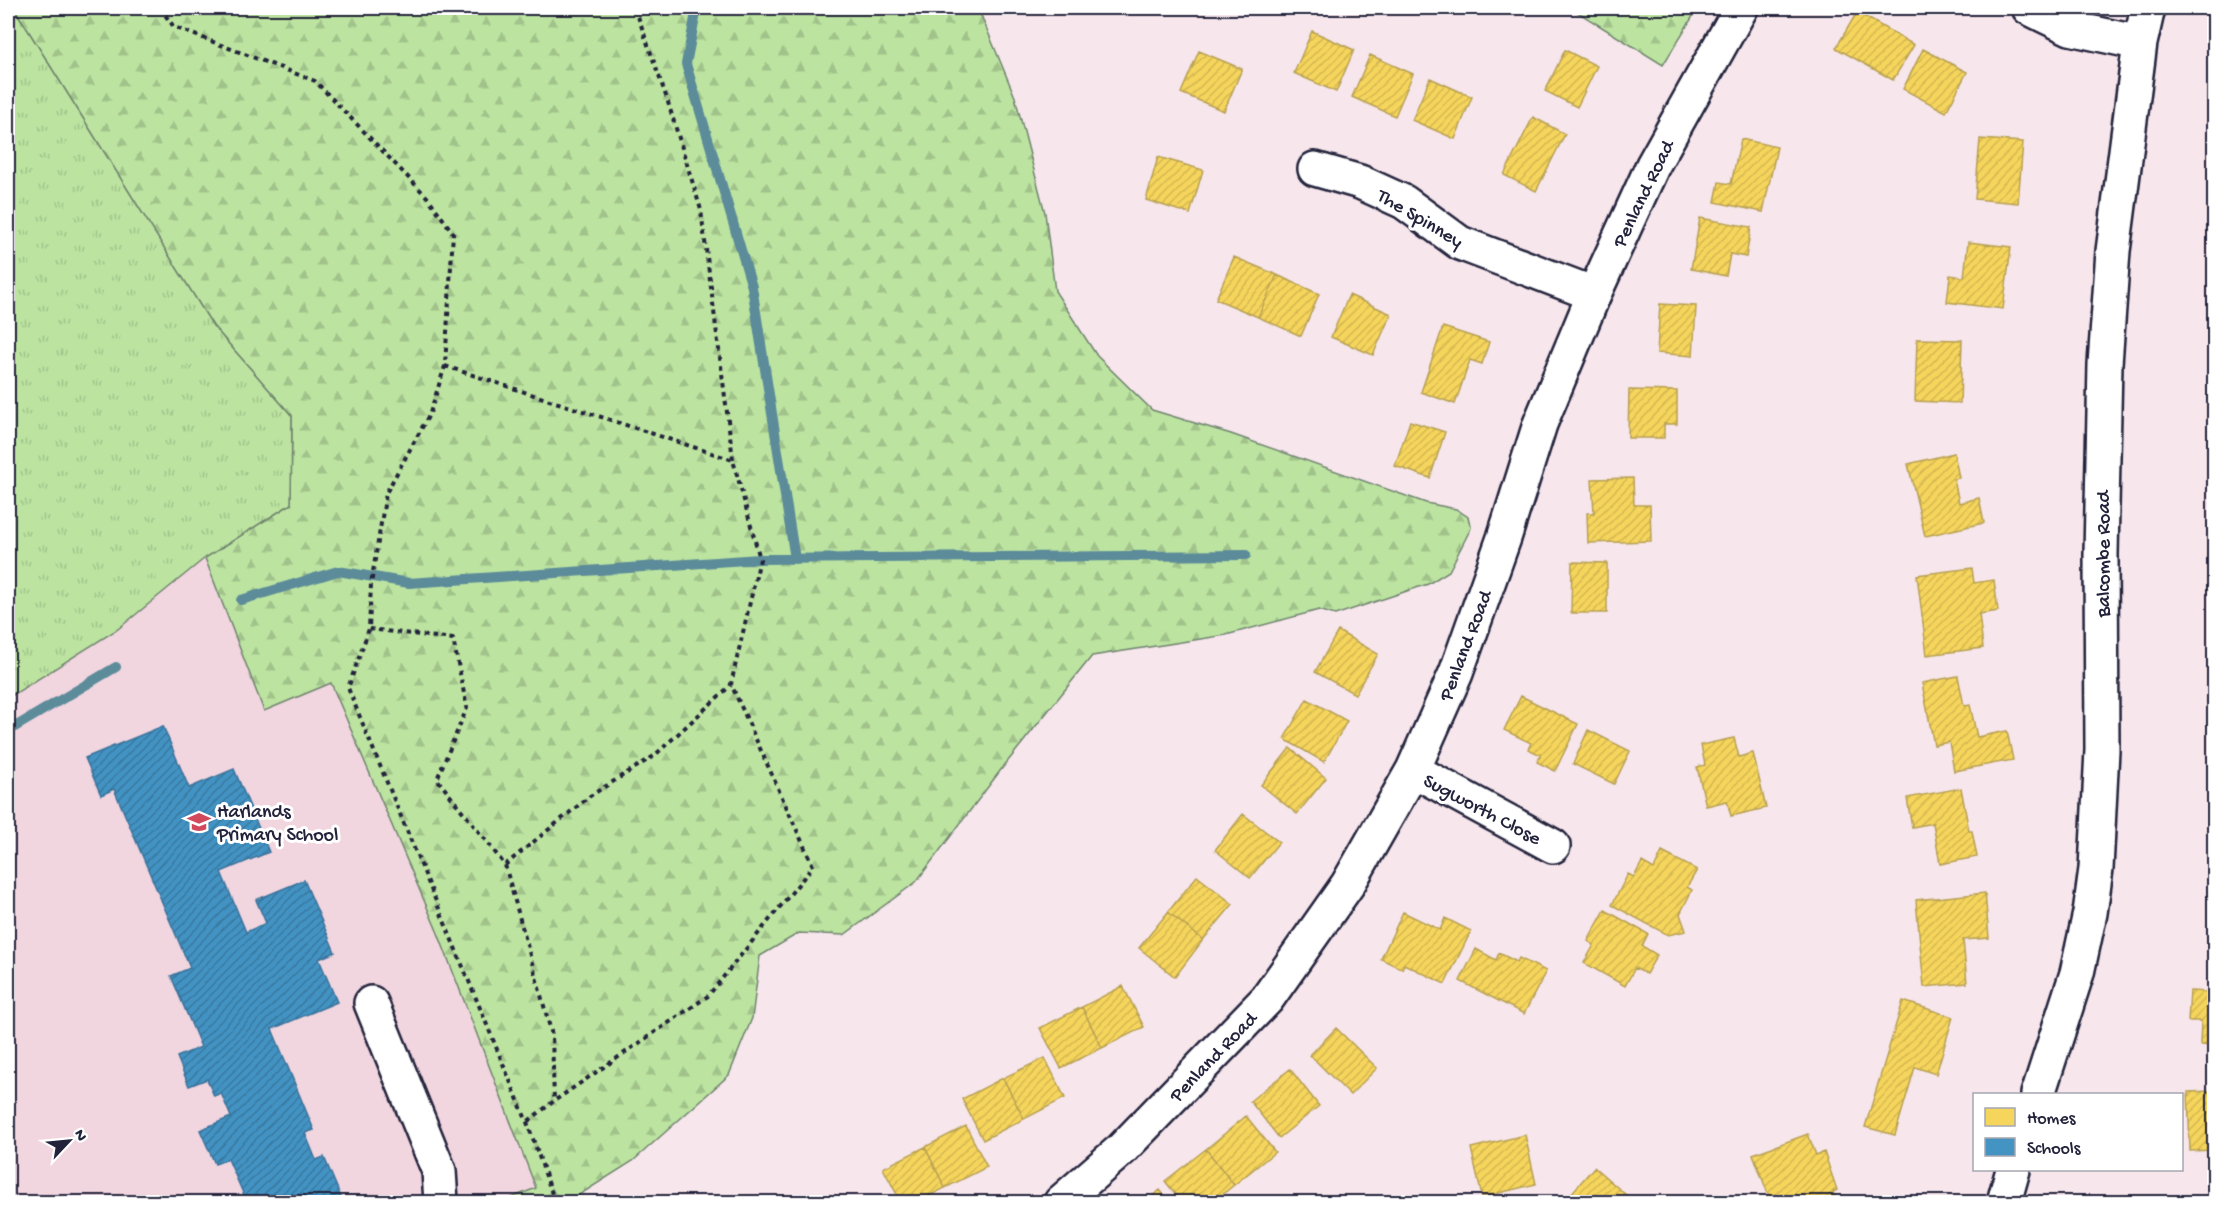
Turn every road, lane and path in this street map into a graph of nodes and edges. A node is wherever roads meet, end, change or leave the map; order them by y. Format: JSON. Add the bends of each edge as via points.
{"nodes":[{"id":1,"x":160,"y":8,"type":"edge"},
{"id":2,"x":635,"y":8,"type":"edge"},
{"id":3,"x":1741,"y":8,"type":"edge"},
{"id":4,"x":2029,"y":8,"type":"edge"},
{"id":5,"x":2148,"y":8,"type":"edge"},
{"id":6,"x":2140,"y":43,"type":"junction"},
{"id":7,"x":1315,"y":169,"type":"dead end"},
{"id":8,"x":1594,"y":294,"type":"junction"},
{"id":9,"x":445,"y":366,"type":"junction"},
{"id":10,"x":733,"y":460,"type":"junction"},
{"id":11,"x":369,"y":629,"type":"junction"},
{"id":12,"x":731,"y":684,"type":"junction"},
{"id":13,"x":1413,"y":770,"type":"junction"},
{"id":14,"x":1553,"y":846,"type":"dead end"},
{"id":15,"x":505,"y":865,"type":"junction"},
{"id":16,"x":372,"y":1003,"type":"dead end"},
{"id":17,"x":2038,"y":1093,"type":"edge"},
{"id":18,"x":554,"y":1101,"type":"junction"},
{"id":19,"x":527,"y":1122,"type":"junction"},
{"id":20,"x":2013,"y":1171,"type":"edge"},
{"id":21,"x":441,"y":1203,"type":"edge"},
{"id":22,"x":555,"y":1203,"type":"edge"},
{"id":23,"x":1061,"y":1203,"type":"edge"},
{"id":24,"x":2004,"y":1203,"type":"edge"}],
"edges":[{"from":1,"to":9,"type":"path","via":[[174,27],[315,81],[429,199],[453,232]]},
{"from":2,"to":10,"type":"path","via":[[668,99],[701,210]]},
{"from":3,"to":8,"type":"street","name":"Penland Road","via":[[1653,165]]},
{"from":4,"to":6,"type":"street","via":[[2070,28]]},
{"from":5,"to":6,"type":"street","name":"Balcombe Road"},
{"from":6,"to":17,"type":"street","name":"Balcombe Road","via":[[2113,251],[2105,364],[2102,750],[2096,869],[2077,973]]},
{"from":7,"to":8,"type":"street","name":"The Spinney","via":[[1360,182],[1404,202],[1460,243]]},
{"from":8,"to":13,"type":"street","name":"Penland Road","via":[[1540,424],[1456,673]]},
{"from":9,"to":10,"type":"path"},
{"from":9,"to":11,"type":"path","via":[[429,413],[386,493]]},
{"from":10,"to":12,"type":"path","via":[[760,559]]},
{"from":11,"to":15,"type":"path","via":[[453,639],[466,708],[437,779]]},
{"from":11,"to":19,"type":"path","via":[[348,688]]},
{"from":12,"to":15,"type":"path","via":[[654,756],[590,796]]},
{"from":12,"to":18,"type":"path","via":[[813,866],[708,996]]},
{"from":13,"to":14,"type":"street","name":"Sugworth Close"},
{"from":13,"to":23,"type":"street","name":"Penland Road","via":[[1348,884],[1267,999],[1122,1149]]},
{"from":15,"to":18,"type":"path","via":[[552,1035]]},
{"from":16,"to":21,"type":"street","via":[[439,1171]]},
{"from":18,"to":19,"type":"path"},
{"from":19,"to":22,"type":"path"},
{"from":20,"to":24,"type":"street"}]}
